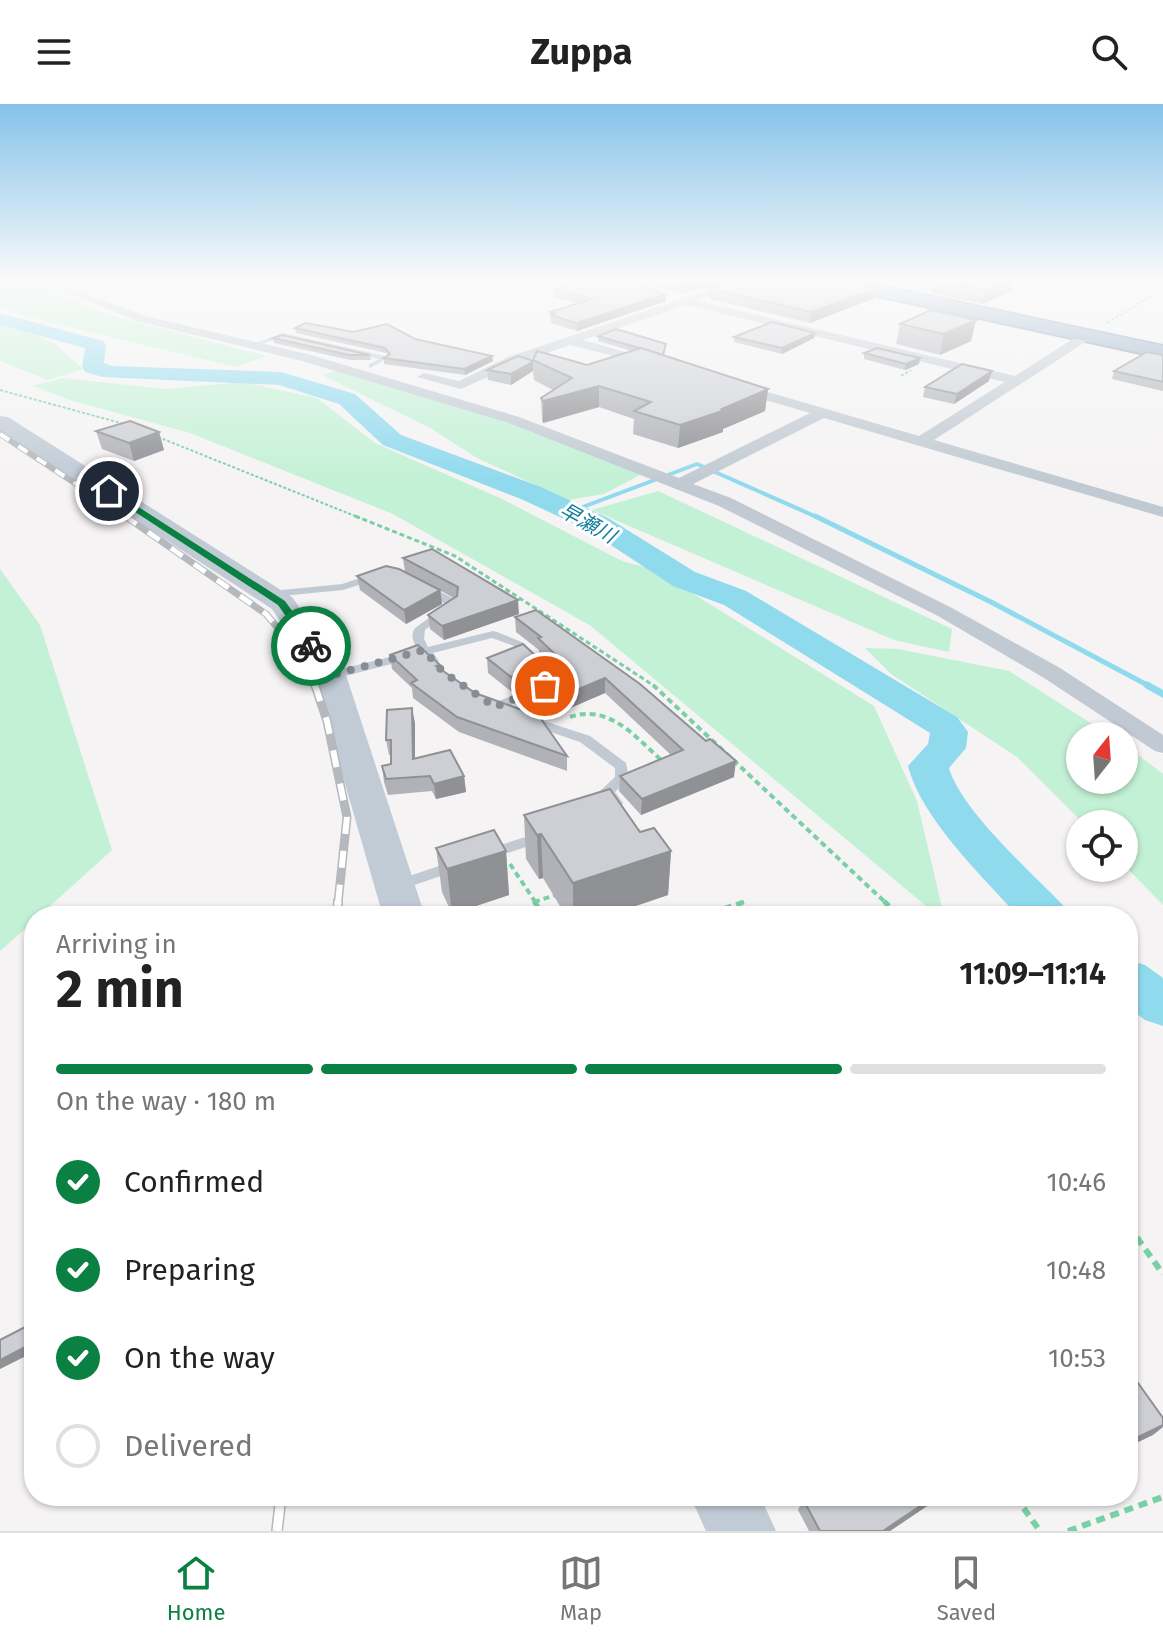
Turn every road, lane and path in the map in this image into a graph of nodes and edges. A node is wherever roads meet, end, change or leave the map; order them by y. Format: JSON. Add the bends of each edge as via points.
{"nodes":[{"id":1,"x":257,"y":348,"type":"edge"},
{"id":2,"x":339,"y":348,"type":"edge"},
{"id":3,"x":551,"y":348,"type":"edge"},
{"id":4,"x":594,"y":348,"type":"edge"},
{"id":5,"x":880,"y":348,"type":"edge"},
{"id":6,"x":1069,"y":348,"type":"edge"},
{"id":7,"x":306,"y":358,"type":"junction"},
{"id":8,"x":370,"y":366,"type":"junction"},
{"id":9,"x":660,"y":366,"type":"edge"},
{"id":10,"x":1020,"y":381,"type":"junction"},
{"id":11,"x":720,"y":383,"type":"edge"},
{"id":12,"x":0,"y":390,"type":"edge"},
{"id":13,"x":824,"y":412,"type":"junction"},
{"id":14,"x":0,"y":422,"type":"edge"},
{"id":15,"x":136,"y":428,"type":"edge"},
{"id":16,"x":151,"y":434,"type":"edge"},
{"id":17,"x":922,"y":441,"type":"junction"},
{"id":18,"x":680,"y":484,"type":"junction"},
{"id":19,"x":1163,"y":512,"type":"edge"},
{"id":20,"x":388,"y":574,"type":"edge"},
{"id":21,"x":417,"y":583,"type":"edge"},
{"id":22,"x":282,"y":593,"type":"dead end"},
{"id":23,"x":424,"y":650,"type":"junction"},
{"id":24,"x":443,"y":672,"type":"edge"},
{"id":25,"x":329,"y":676,"type":"junction"},
{"id":26,"x":479,"y":699,"type":"edge"},
{"id":27,"x":495,"y":707,"type":"junction"},
{"id":28,"x":554,"y":726,"type":"junction"},
{"id":29,"x":1163,"y":746,"type":"edge"},
{"id":30,"x":622,"y":778,"type":"junction"},
{"id":31,"x":611,"y":815,"type":"edge"},
{"id":32,"x":556,"y":832,"type":"edge"},
{"id":33,"x":501,"y":850,"type":"junction"},
{"id":34,"x":393,"y":887,"type":"junction"},
{"id":35,"x":565,"y":892,"type":"edge"},
{"id":36,"x":534,"y":902,"type":"junction"},
{"id":37,"x":744,"y":902,"type":"dead end"},
{"id":38,"x":400,"y":906,"type":"edge"},
{"id":39,"x":537,"y":906,"type":"edge"},
{"id":40,"x":732,"y":906,"type":"edge"},
{"id":41,"x":888,"y":906,"type":"edge"},
{"id":42,"x":1138,"y":1239,"type":"edge"},
{"id":43,"x":1163,"y":1274,"type":"edge"},
{"id":44,"x":1163,"y":1497,"type":"edge"},
{"id":45,"x":728,"y":1506,"type":"edge"},
{"id":46,"x":1022,"y":1506,"type":"edge"},
{"id":47,"x":1138,"y":1506,"type":"edge"},
{"id":48,"x":1138,"y":1506,"type":"edge"},
{"id":49,"x":742,"y":1531,"type":"edge"},
{"id":50,"x":1040,"y":1531,"type":"edge"},
{"id":51,"x":1068,"y":1531,"type":"edge"}],
"edges":[{"from":1,"to":7,"type":"street"},
{"from":2,"to":8,"type":"lane","via":[[385,358]]},
{"from":3,"to":8,"type":"street","via":[[461,385]]},
{"from":4,"to":9,"type":"street"},
{"from":5,"to":10,"type":"street"},
{"from":6,"to":10,"type":"street"},
{"from":7,"to":8,"type":"street"},
{"from":7,"to":18,"type":"street","via":[[514,420]]},
{"from":10,"to":17,"type":"street"},
{"from":11,"to":13,"type":"street"},
{"from":12,"to":15,"type":"path"},
{"from":13,"to":17,"type":"street"},
{"from":13,"to":18,"type":"street"},
{"from":14,"to":25,"type":"street","via":[[282,603]]},
{"from":16,"to":41,"type":"path","via":[[455,556],[662,691]]},
{"from":17,"to":19,"type":"street"},
{"from":18,"to":29,"type":"street","via":[[945,612],[1052,673]]},
{"from":20,"to":22,"type":"lane","via":[[343,587]]},
{"from":21,"to":23,"type":"lane","via":[[453,606],[417,630]]},
{"from":23,"to":24,"type":"lane"},
{"from":23,"to":25,"type":"lane"},
{"from":23,"to":27,"type":"lane","via":[[493,634],[518,644],[552,675],[545,686]]},
{"from":25,"to":34,"type":"street"},
{"from":26,"to":27,"type":"lane"},
{"from":27,"to":28,"type":"lane"},
{"from":28,"to":30,"type":"lane","via":[[600,749],[621,766]]},
{"from":28,"to":30,"type":"path","via":[[582,711],[603,713],[660,759],[644,775]]},
{"from":30,"to":31,"type":"lane","via":[[607,791],[625,810]]},
{"from":32,"to":33,"type":"lane"},
{"from":33,"to":34,"type":"lane"},
{"from":33,"to":36,"type":"path"},
{"from":34,"to":38,"type":"street"},
{"from":35,"to":36,"type":"path"},
{"from":36,"to":39,"type":"path"},
{"from":37,"to":40,"type":"path"},
{"from":42,"to":43,"type":"path"},
{"from":44,"to":47,"type":"path"},
{"from":45,"to":49,"type":"street"},
{"from":46,"to":50,"type":"path"},
{"from":48,"to":51,"type":"path"}]}
